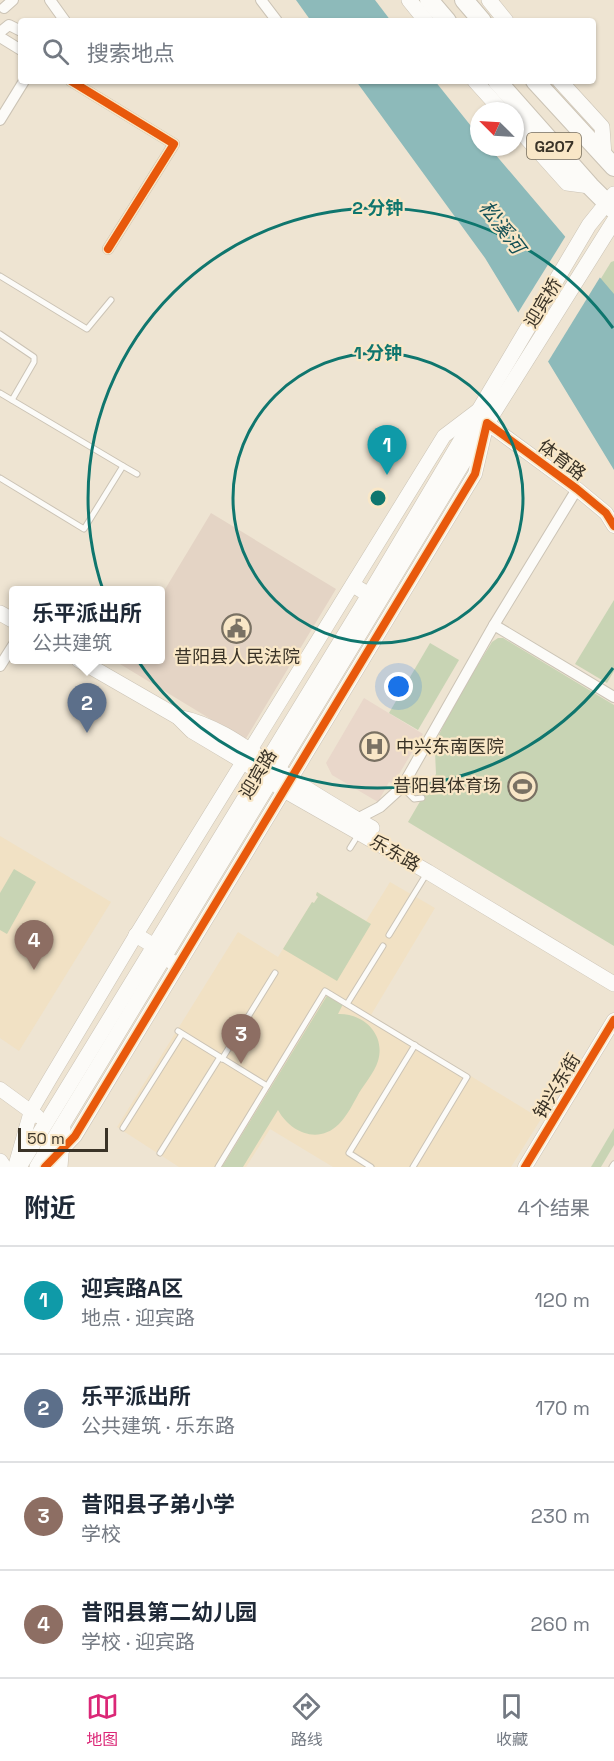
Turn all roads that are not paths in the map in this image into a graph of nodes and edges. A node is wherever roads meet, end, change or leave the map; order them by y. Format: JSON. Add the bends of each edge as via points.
{"nodes":[{"id":1,"x":14,"y":0,"type":"edge"},
{"id":2,"x":50,"y":0,"type":"edge"},
{"id":3,"x":261,"y":0,"type":"edge"},
{"id":4,"x":409,"y":0,"type":"edge"},
{"id":5,"x":429,"y":0,"type":"edge"},
{"id":6,"x":464,"y":0,"type":"edge"},
{"id":7,"x":489,"y":0,"type":"edge"},
{"id":8,"x":4,"y":8,"type":"dead end"},
{"id":9,"x":63,"y":18,"type":"edge"},
{"id":10,"x":275,"y":18,"type":"edge"},
{"id":11,"x":424,"y":18,"type":"edge"},
{"id":12,"x":444,"y":18,"type":"edge"},
{"id":13,"x":479,"y":18,"type":"edge"},
{"id":14,"x":504,"y":18,"type":"edge"},
{"id":15,"x":18,"y":30,"type":"edge"},
{"id":16,"x":0,"y":32,"type":"edge"},
{"id":17,"x":0,"y":37,"type":"edge"},
{"id":18,"x":18,"y":48,"type":"edge"},
{"id":19,"x":22,"y":84,"type":"edge"},
{"id":20,"x":76,"y":84,"type":"edge"},
{"id":21,"x":479,"y":84,"type":"edge"},
{"id":22,"x":500,"y":84,"type":"edge"},
{"id":23,"x":539,"y":84,"type":"edge"},
{"id":24,"x":563,"y":84,"type":"edge"},
{"id":25,"x":494,"y":102,"type":"edge"},
{"id":26,"x":0,"y":120,"type":"edge"},
{"id":27,"x":524,"y":136,"type":"edge"},
{"id":28,"x":609,"y":161,"type":"edge"},
{"id":29,"x":590,"y":186,"type":"junction"},
{"id":30,"x":612,"y":202,"type":"edge"},
{"id":31,"x":614,"y":221,"type":"edge"},
{"id":32,"x":108,"y":249,"type":"dead end"},
{"id":33,"x":0,"y":276,"type":"edge"},
{"id":34,"x":111,"y":300,"type":"dead end"},
{"id":35,"x":0,"y":334,"type":"edge"},
{"id":36,"x":497,"y":381,"type":"joint"},
{"id":37,"x":0,"y":393,"type":"edge"},
{"id":38,"x":507,"y":393,"type":"joint"},
{"id":39,"x":12,"y":400,"type":"junction"},
{"id":40,"x":483,"y":416,"type":"junction"},
{"id":41,"x":123,"y":466,"type":"junction"},
{"id":42,"x":137,"y":474,"type":"dead end"},
{"id":43,"x":0,"y":478,"type":"edge"},
{"id":44,"x":577,"y":489,"type":"junction"},
{"id":45,"x":614,"y":526,"type":"edge"},
{"id":46,"x":352,"y":585,"type":"junction"},
{"id":47,"x":381,"y":602,"type":"junction"},
{"id":48,"x":494,"y":625,"type":"junction"},
{"id":49,"x":9,"y":652,"type":"edge"},
{"id":50,"x":86,"y":664,"type":"edge"},
{"id":51,"x":0,"y":666,"type":"edge"},
{"id":52,"x":614,"y":696,"type":"edge"},
{"id":53,"x":247,"y":756,"type":"junction"},
{"id":54,"x":269,"y":771,"type":"junction"},
{"id":55,"x":288,"y":784,"type":"junction"},
{"id":56,"x":402,"y":787,"type":"junction"},
{"id":57,"x":422,"y":798,"type":"dead end"},
{"id":58,"x":357,"y":819,"type":"junction"},
{"id":59,"x":356,"y":840,"type":"dead end"},
{"id":60,"x":350,"y":848,"type":"dead end"},
{"id":61,"x":428,"y":872,"type":"junction"},
{"id":62,"x":136,"y":935,"type":"junction"},
{"id":63,"x":389,"y":935,"type":"dead end"},
{"id":64,"x":383,"y":946,"type":"dead end"},
{"id":65,"x":159,"y":952,"type":"junction"},
{"id":66,"x":178,"y":965,"type":"junction"},
{"id":67,"x":614,"y":972,"type":"edge"},
{"id":68,"x":275,"y":973,"type":"dead end"},
{"id":69,"x":614,"y":984,"type":"edge"},
{"id":70,"x":347,"y":1004,"type":"junction"},
{"id":71,"x":614,"y":1020,"type":"edge"},
{"id":72,"x":415,"y":1045,"type":"junction"},
{"id":73,"x":221,"y":1058,"type":"junction"},
{"id":74,"x":267,"y":1086,"type":"junction"},
{"id":75,"x":0,"y":1089,"type":"edge"},
{"id":76,"x":31,"y":1112,"type":"junction"},
{"id":77,"x":46,"y":1122,"type":"junction"},
{"id":78,"x":63,"y":1124,"type":"junction"},
{"id":79,"x":123,"y":1128,"type":"dead end"},
{"id":80,"x":160,"y":1153,"type":"dead end"},
{"id":81,"x":61,"y":1160,"type":"edge"},
{"id":82,"x":0,"y":1161,"type":"edge"},
{"id":83,"x":4,"y":1167,"type":"edge"},
{"id":84,"x":17,"y":1167,"type":"edge"},
{"id":85,"x":37,"y":1167,"type":"edge"},
{"id":86,"x":45,"y":1167,"type":"edge"},
{"id":87,"x":218,"y":1167,"type":"edge"},
{"id":88,"x":371,"y":1167,"type":"edge"},
{"id":89,"x":413,"y":1167,"type":"edge"},
{"id":90,"x":525,"y":1167,"type":"edge"}],
"edges":[{"from":1,"to":8,"type":"street"},
{"from":2,"to":9,"type":"street"},
{"from":3,"to":10,"type":"street"},
{"from":4,"to":11,"type":"main road"},
{"from":5,"to":12,"type":"highway"},
{"from":6,"to":13,"type":"highway"},
{"from":7,"to":14,"type":"main road"},
{"from":15,"to":16,"type":"street","via":[[9,25]]},
{"from":17,"to":18,"type":"street"},
{"from":19,"to":26,"type":"street"},
{"from":20,"to":32,"type":"street","via":[[174,144]]},
{"from":21,"to":25,"type":"main road"},
{"from":22,"to":29,"type":"highway","number":"G207"},
{"from":23,"to":28,"type":"highway","number":"G207"},
{"from":24,"to":28,"type":"main road","via":[[602,127]]},
{"from":27,"to":29,"type":"main road","via":[[567,183]]},
{"from":29,"to":30,"type":"highway","number":"G207"},
{"from":30,"to":36,"type":"main road","name":"迎宾桥","via":[[589,225]]},
{"from":31,"to":38,"type":"main road","name":"迎宾桥"},
{"from":33,"to":34,"type":"lane","via":[[87,329]]},
{"from":35,"to":39,"type":"lane","via":[[34,357]]},
{"from":36,"to":40,"type":"main road","name":"迎宾路"},
{"from":37,"to":39,"type":"lane"},
{"from":38,"to":40,"type":"main road","name":"迎宾路"},
{"from":39,"to":41,"type":"lane"},
{"from":40,"to":44,"type":"street","name":"体育路"},
{"from":40,"to":46,"type":"street","via":[[444,436]]},
{"from":40,"to":47,"type":"main road","name":"迎宾路"},
{"from":41,"to":42,"type":"lane"},
{"from":41,"to":43,"type":"lane","via":[[84,529]]},
{"from":44,"to":45,"type":"street","name":"体育路","via":[[606,513]]},
{"from":44,"to":48,"type":"street"},
{"from":46,"to":47,"type":"main road"},
{"from":46,"to":53,"type":"street"},
{"from":47,"to":54,"type":"main road","name":"迎宾路"},
{"from":47,"to":55,"type":"street"},
{"from":48,"to":52,"type":"street"},
{"from":48,"to":56,"type":"street"},
{"from":49,"to":51,"type":"street"},
{"from":50,"to":53,"type":"main road","name":"乐东路","via":[[178,717],[192,731]]},
{"from":53,"to":54,"type":"main road","name":"乐东路"},
{"from":53,"to":62,"type":"street"},
{"from":54,"to":55,"type":"main road","name":"乐东路"},
{"from":54,"to":65,"type":"main road","name":"迎宾路"},
{"from":55,"to":58,"type":"main road","name":"乐东路"},
{"from":55,"to":61,"type":"main road","name":"乐东路"},
{"from":55,"to":66,"type":"street"},
{"from":56,"to":57,"type":"lane","via":[[414,799]]},
{"from":56,"to":58,"type":"street","via":[[380,807]]},
{"from":58,"to":67,"type":"main road","name":"乐东路"},
{"from":59,"to":60,"type":"lane"},
{"from":61,"to":63,"type":"lane"},
{"from":61,"to":69,"type":"main road","name":"乐东路"},
{"from":62,"to":65,"type":"main road"},
{"from":62,"to":76,"type":"street"},
{"from":64,"to":70,"type":"lane"},
{"from":65,"to":66,"type":"main road"},
{"from":65,"to":77,"type":"main road","name":"迎宾路"},
{"from":65,"to":78,"type":"main road","name":"迎宾路"},
{"from":66,"to":81,"type":"street"},
{"from":68,"to":73,"type":"lane"},
{"from":70,"to":72,"type":"lane"},
{"from":70,"to":74,"type":"lane","via":[[325,991]]},
{"from":71,"to":90,"type":"street","name":"钟兴东街"},
{"from":72,"to":88,"type":"lane","via":[[349,1153]]},
{"from":72,"to":89,"type":"lane","via":[[467,1077]]},
{"from":73,"to":74,"type":"lane"},
{"from":73,"to":79,"type":"lane","via":[[180,1032]]},
{"from":73,"to":80,"type":"lane"},
{"from":74,"to":87,"type":"lane"},
{"from":75,"to":76,"type":"street"},
{"from":76,"to":77,"type":"street"},
{"from":76,"to":84,"type":"street"},
{"from":77,"to":84,"type":"main road","name":"迎宾路"},
{"from":78,"to":81,"type":"main road"},
{"from":78,"to":85,"type":"main road","name":"迎宾路"},
{"from":81,"to":86,"type":"street"},
{"from":82,"to":83,"type":"main road"}]}
